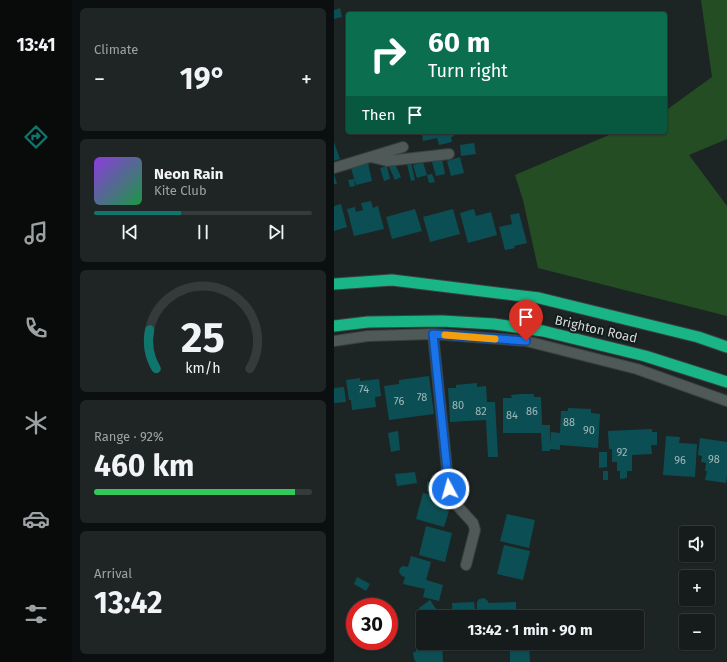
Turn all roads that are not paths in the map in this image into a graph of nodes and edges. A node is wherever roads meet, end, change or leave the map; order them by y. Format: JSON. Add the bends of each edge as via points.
{"nodes":[{"id":1,"x":403,"y":147,"type":"dead end"},
{"id":2,"x":449,"y":154,"type":"dead end"},
{"id":3,"x":371,"y":157,"type":"junction"},
{"id":4,"x":334,"y":168,"type":"edge"},
{"id":5,"x":334,"y":284,"type":"edge"},
{"id":6,"x":334,"y":326,"type":"edge"},
{"id":7,"x":433,"y":334,"type":"junction"},
{"id":8,"x":334,"y":341,"type":"edge"},
{"id":9,"x":726,"y":347,"type":"edge"},
{"id":10,"x":727,"y":382,"type":"edge"},
{"id":11,"x":727,"y":401,"type":"edge"},
{"id":12,"x":466,"y":565,"type":"dead end"}],
"edges":[{"from":1,"to":3,"type":"street"},
{"from":2,"to":3,"type":"street","via":[[387,160]]},
{"from":3,"to":4,"type":"street"},
{"from":5,"to":9,"type":"highway","name":"Brighton Road","via":[[392,280],[539,298],[698,337]]},
{"from":6,"to":10,"type":"highway","name":"Brighton Road","via":[[368,322],[442,321],[494,324],[536,330],[645,356]]},
{"from":7,"to":8,"type":"street","via":[[368,336]]},
{"from":7,"to":11,"type":"street","via":[[526,341],[637,369]]},
{"from":7,"to":12,"type":"street","via":[[451,499],[473,523],[475,530]]}]}
